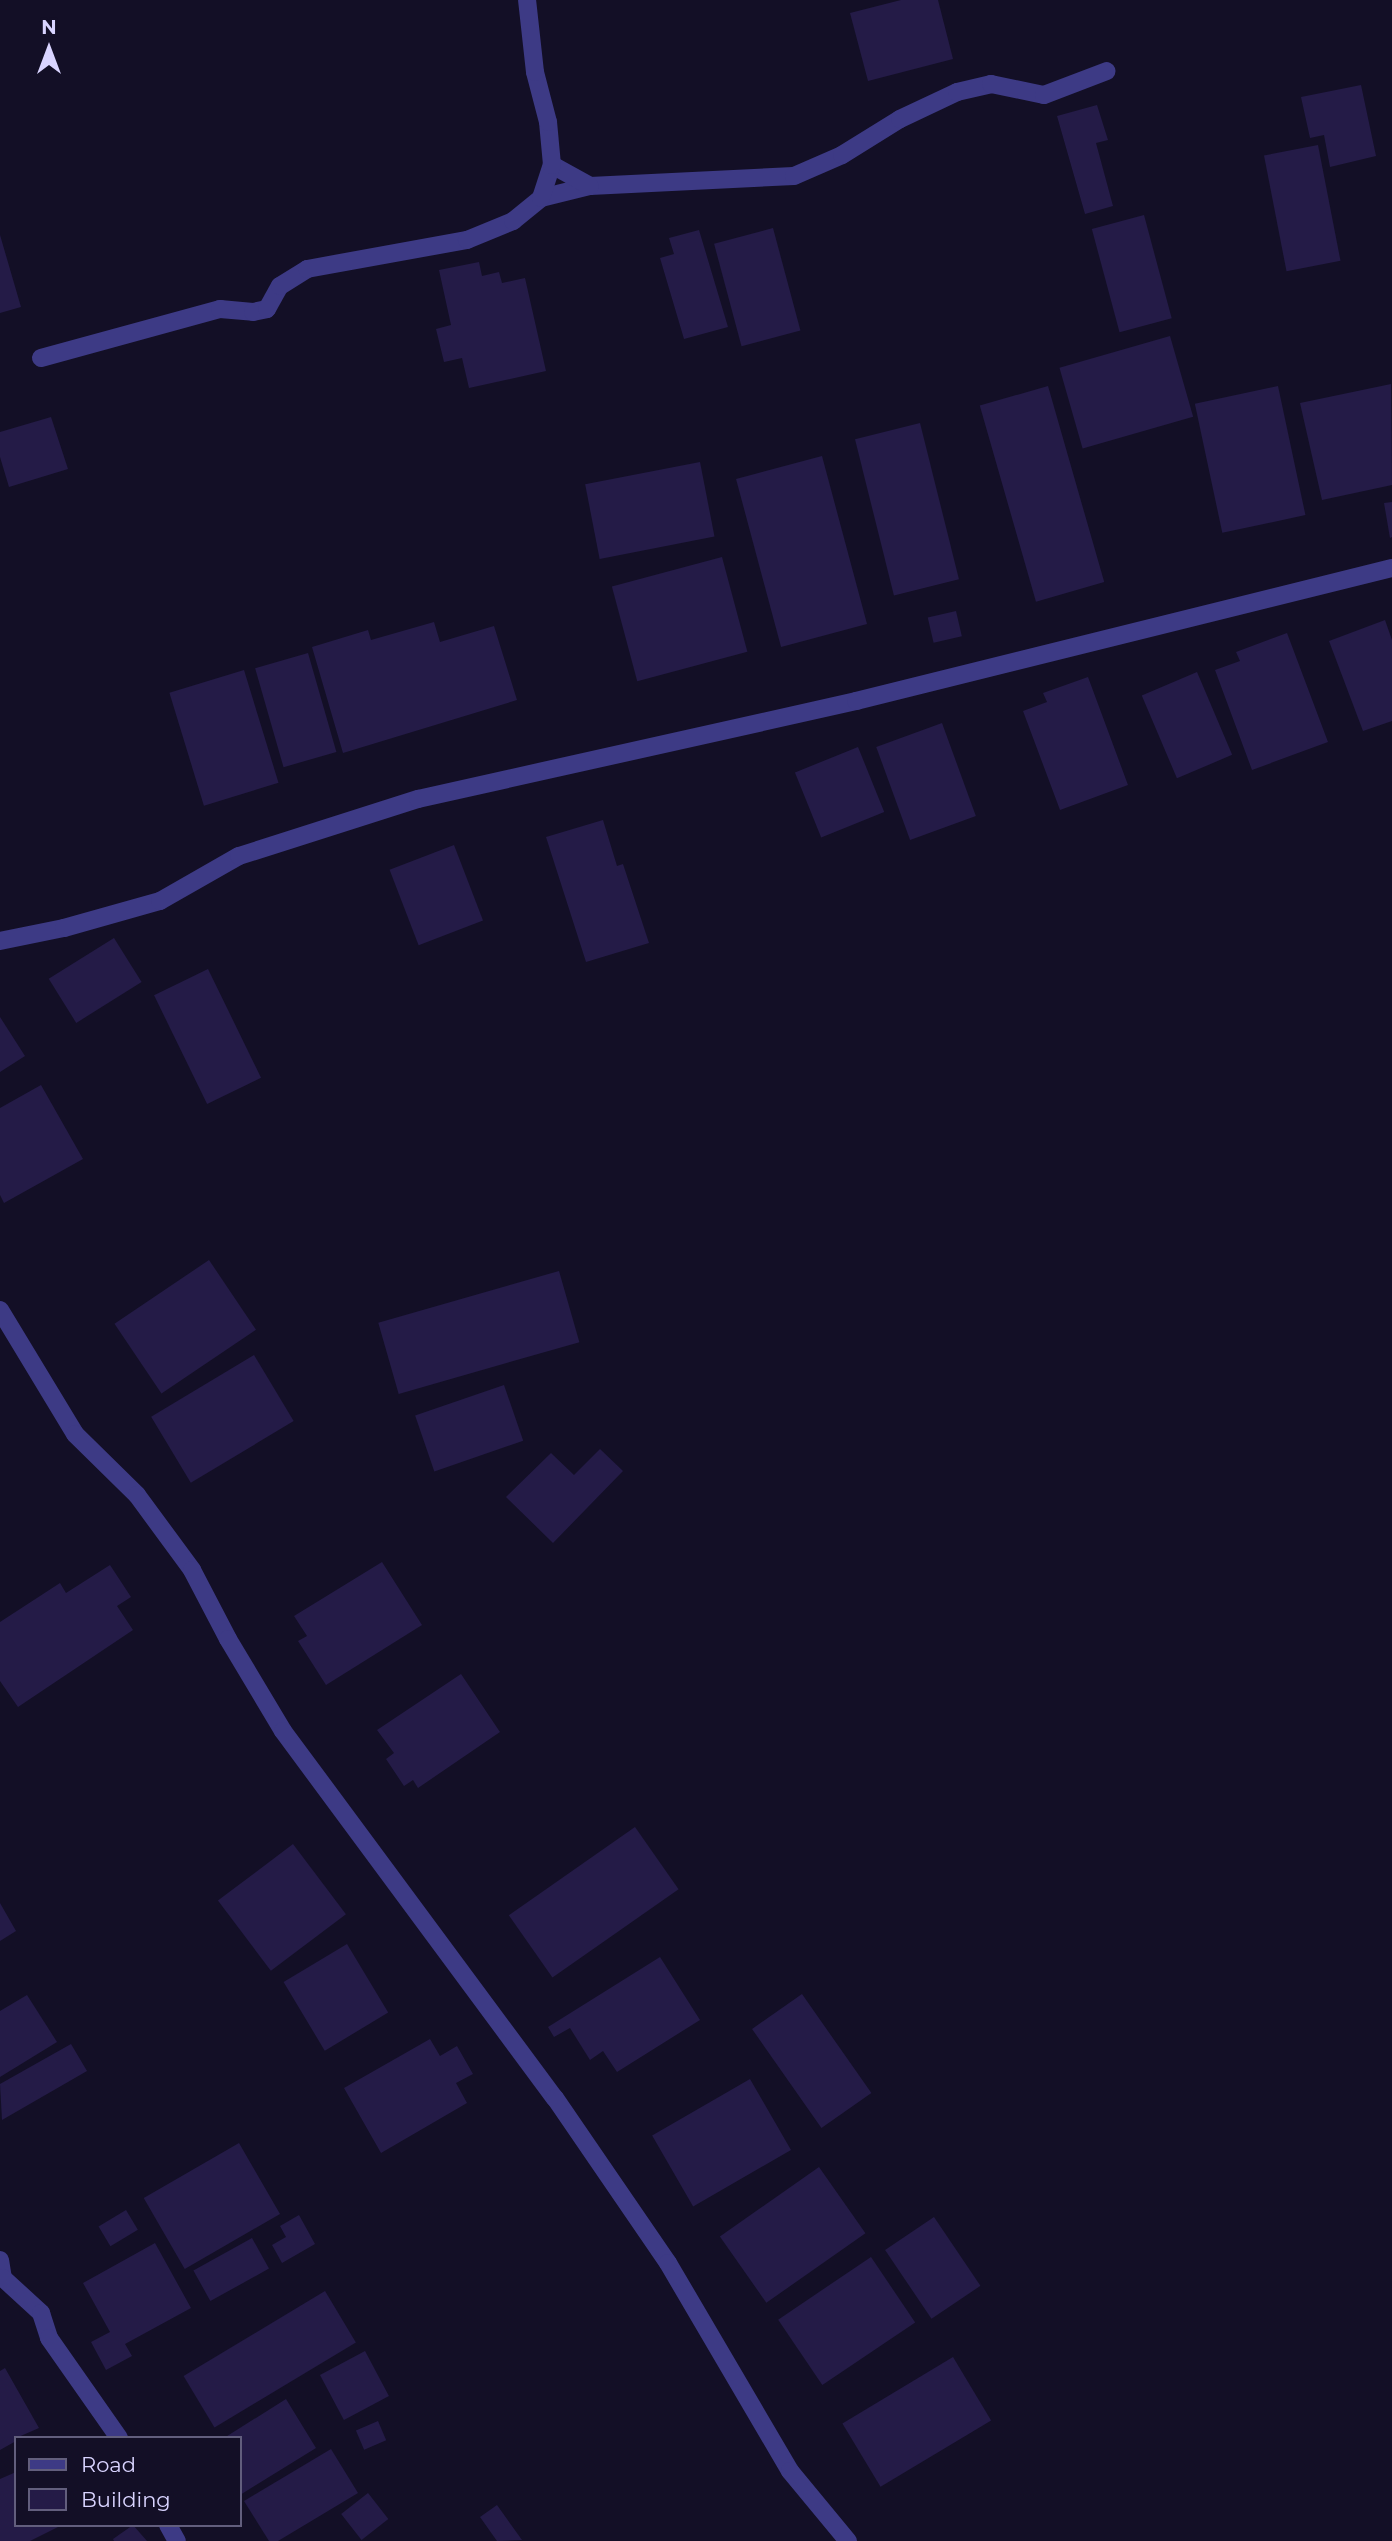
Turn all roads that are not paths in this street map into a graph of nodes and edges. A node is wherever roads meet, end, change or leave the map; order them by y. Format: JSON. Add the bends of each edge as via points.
{"nodes":[{"id":1,"x":527,"y":0,"type":"edge"},
{"id":2,"x":1107,"y":71,"type":"dead end"},
{"id":3,"x":552,"y":165,"type":"junction"},
{"id":4,"x":590,"y":186,"type":"junction"},
{"id":5,"x":541,"y":198,"type":"junction"},
{"id":6,"x":41,"y":358,"type":"dead end"},
{"id":7,"x":1392,"y":568,"type":"edge"},
{"id":8,"x":0,"y":941,"type":"edge"},
{"id":9,"x":0,"y":1310,"type":"edge"},
{"id":10,"x":1,"y":2273,"type":"edge"},
{"id":11,"x":118,"y":2436,"type":"edge"},
{"id":12,"x":848,"y":2541,"type":"edge"}],
"edges":[{"from":1,"to":3,"type":"street"},
{"from":2,"to":4,"type":"street","via":[[1044,95],[991,84],[957,92],[794,176]]},
{"from":3,"to":4,"type":"street"},
{"from":3,"to":5,"type":"street"},
{"from":4,"to":5,"type":"street"},
{"from":5,"to":6,"type":"street","via":[[513,221],[467,240],[307,269],[280,286],[267,309],[220,309]]},
{"from":7,"to":8,"type":"street","via":[[856,701],[418,799],[239,856],[160,901]]},
{"from":9,"to":12,"type":"street","via":[[75,1434],[137,1495],[192,1570],[283,1731],[555,2098],[668,2263],[790,2471]]},
{"from":10,"to":11,"type":"street","via":[[41,2313],[48,2338]]}]}
